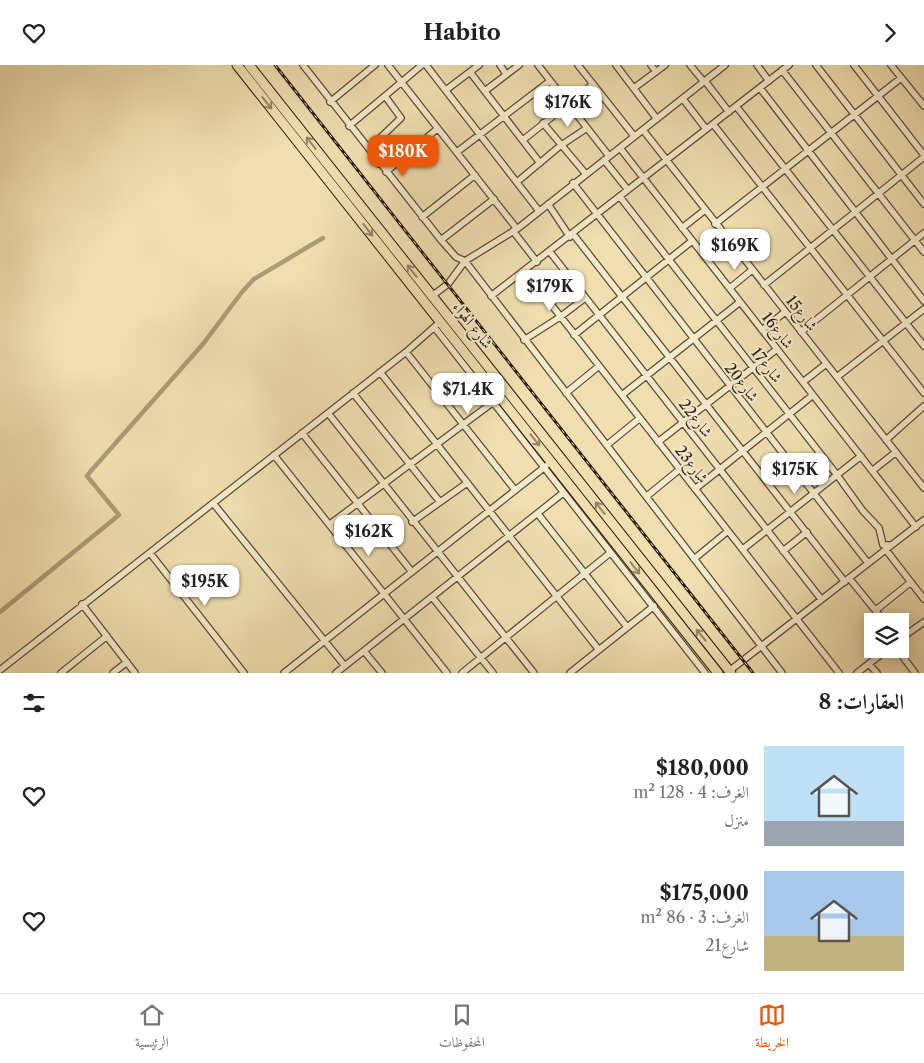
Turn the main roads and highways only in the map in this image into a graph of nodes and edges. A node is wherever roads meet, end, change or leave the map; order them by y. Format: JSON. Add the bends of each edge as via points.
{"nodes":[{"id":1,"x":237,"y":65,"type":"edge"},
{"id":2,"x":249,"y":65,"type":"edge"},
{"id":3,"x":729,"y":672,"type":"edge"},
{"id":4,"x":718,"y":673,"type":"edge"}],
"edges":[{"from":1,"to":4,"type":"highway","name":"شارع الهواء","one_way":true,"via":[[437,325],[551,461],[657,604]]},
{"from":3,"to":2,"type":"highway","name":"شارع الهواء","one_way":true}]}
